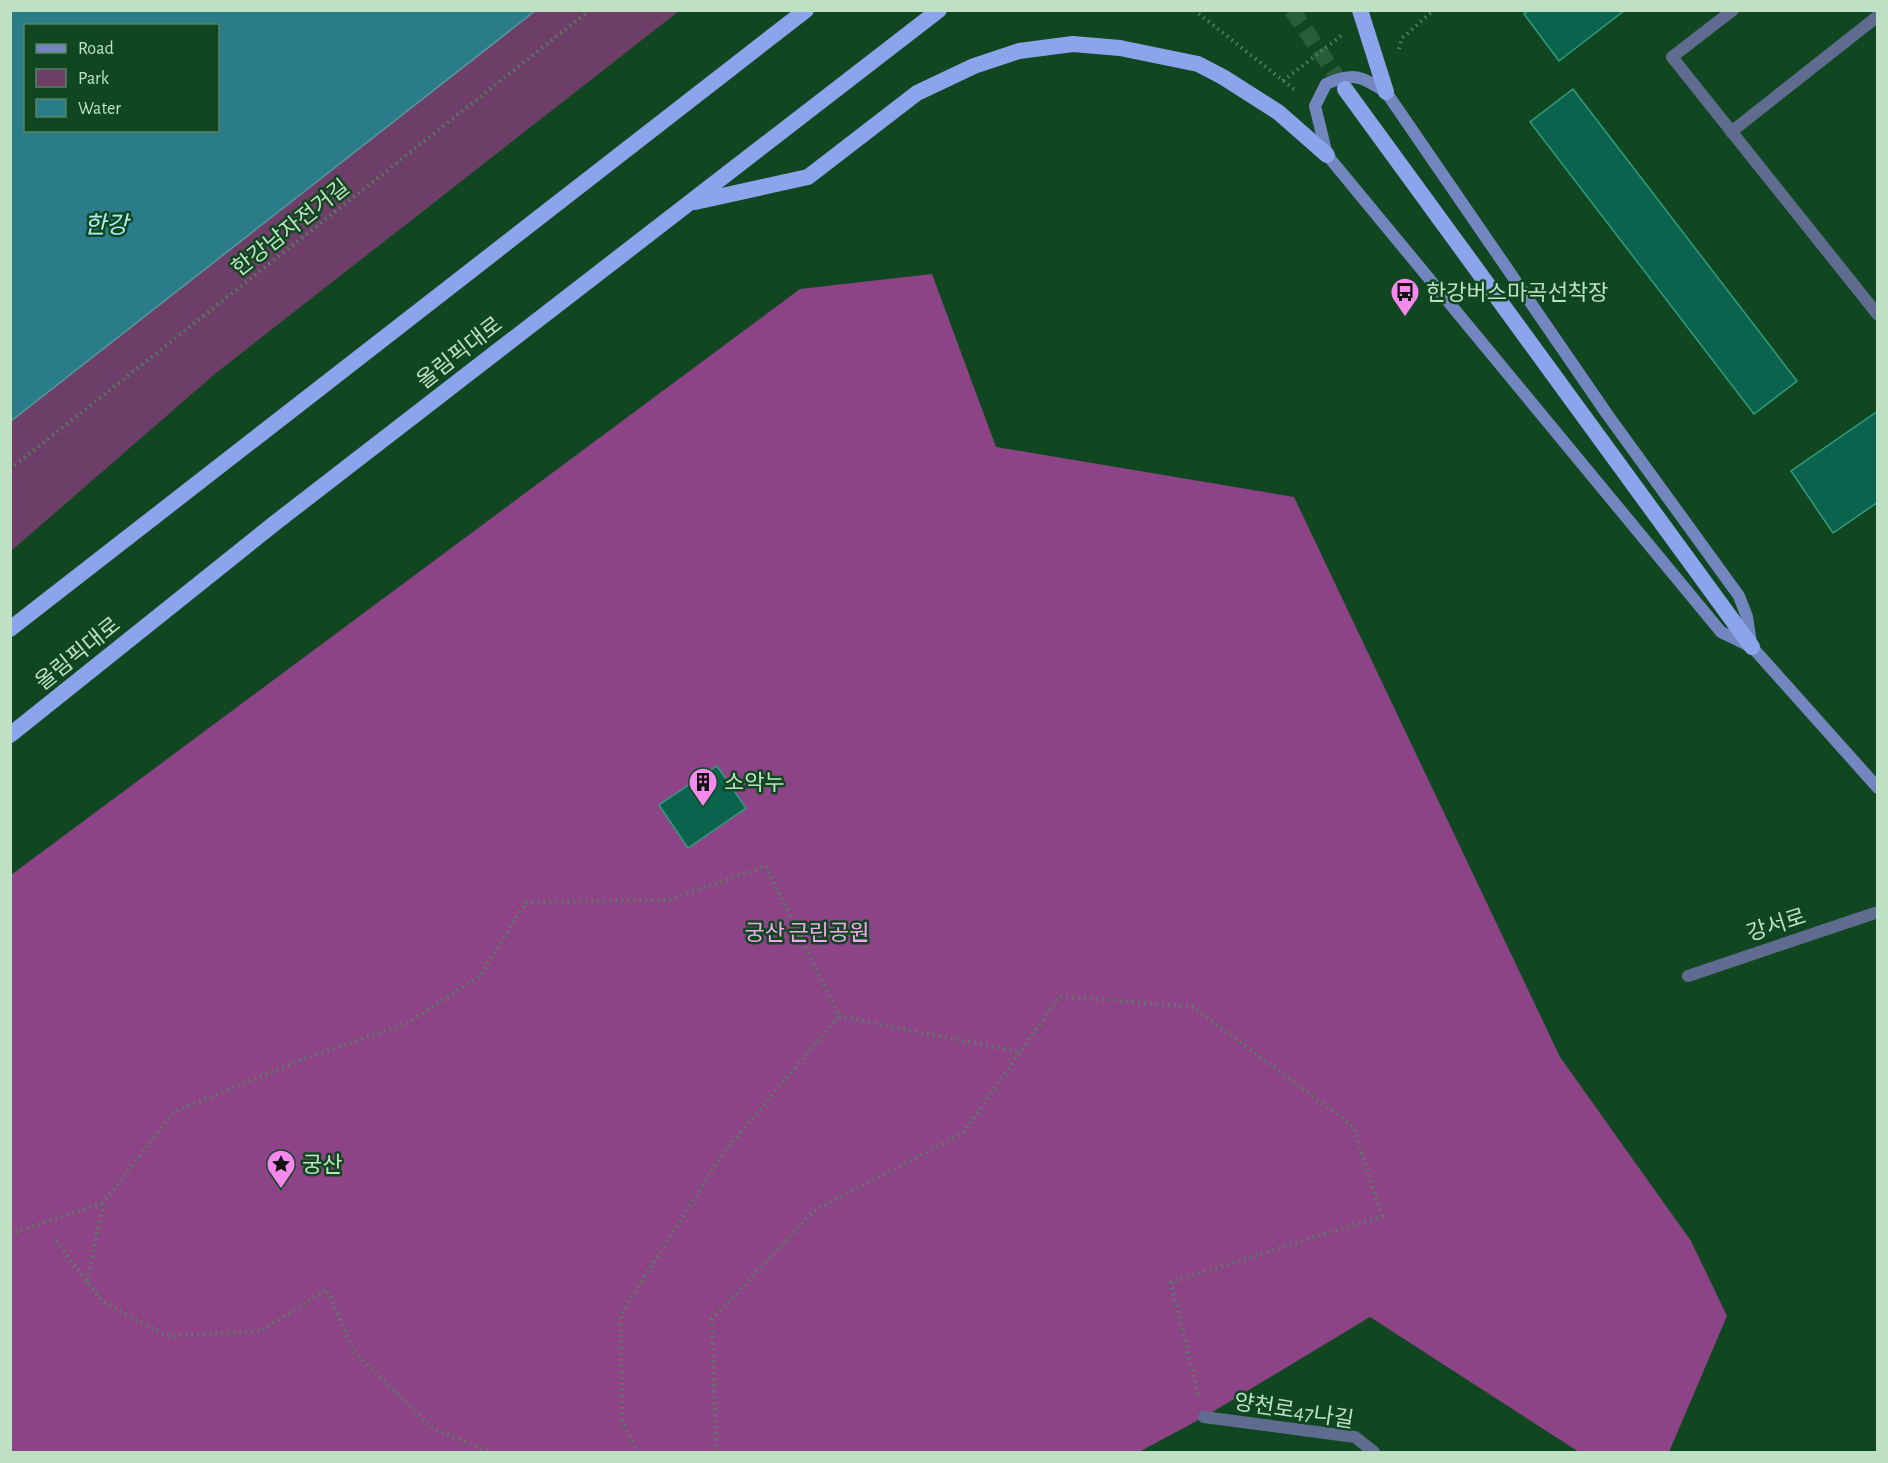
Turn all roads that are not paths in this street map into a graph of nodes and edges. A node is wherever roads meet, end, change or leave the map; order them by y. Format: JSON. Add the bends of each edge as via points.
{"nodes":[{"id":1,"x":806,"y":10,"type":"edge"},
{"id":2,"x":939,"y":10,"type":"edge"},
{"id":3,"x":1360,"y":10,"type":"edge"},
{"id":4,"x":1733,"y":10,"type":"edge"},
{"id":5,"x":1878,"y":16,"type":"edge"},
{"id":6,"x":1345,"y":89,"type":"tunnel mouth"},
{"id":7,"x":1386,"y":92,"type":"junction"},
{"id":8,"x":1731,"y":132,"type":"junction"},
{"id":9,"x":1327,"y":156,"type":"junction"},
{"id":10,"x":688,"y":204,"type":"junction"},
{"id":11,"x":1878,"y":315,"type":"edge"},
{"id":12,"x":10,"y":629,"type":"edge"},
{"id":13,"x":1752,"y":647,"type":"junction"},
{"id":14,"x":10,"y":735,"type":"edge"},
{"id":15,"x":1878,"y":788,"type":"edge"},
{"id":16,"x":1878,"y":912,"type":"edge"},
{"id":17,"x":1688,"y":976,"type":"dead end"},
{"id":18,"x":1204,"y":1417,"type":"road end"},
{"id":19,"x":1374,"y":1452,"type":"edge"}],
"edges":[{"from":1,"to":12,"type":"highway"},
{"from":2,"to":10,"type":"highway","name":"올림픽대로"},
{"from":3,"to":7,"type":"highway"},
{"from":4,"to":8,"type":"street","via":[[1672,57]]},
{"from":5,"to":8,"type":"street"},
{"from":6,"to":13,"type":"highway"},
{"from":7,"to":9,"type":"main road","via":[[1362,77],[1344,76],[1326,84],[1315,106]]},
{"from":7,"to":13,"type":"main road","via":[[1606,414],[1738,596],[1747,617]]},
{"from":8,"to":11,"type":"street"},
{"from":9,"to":10,"type":"highway","via":[[1278,112],[1198,64],[1119,48],[1073,44],[1019,51],[974,66],[917,93],[808,177]]},
{"from":9,"to":13,"type":"main road","via":[[1721,632]]},
{"from":10,"to":14,"type":"highway","name":"올림픽대로","via":[[275,523]]},
{"from":13,"to":15,"type":"main road"},
{"from":16,"to":17,"type":"street","name":"강서로"},
{"from":18,"to":19,"type":"street","name":"양천로47나길","via":[[1354,1437]]}]}
